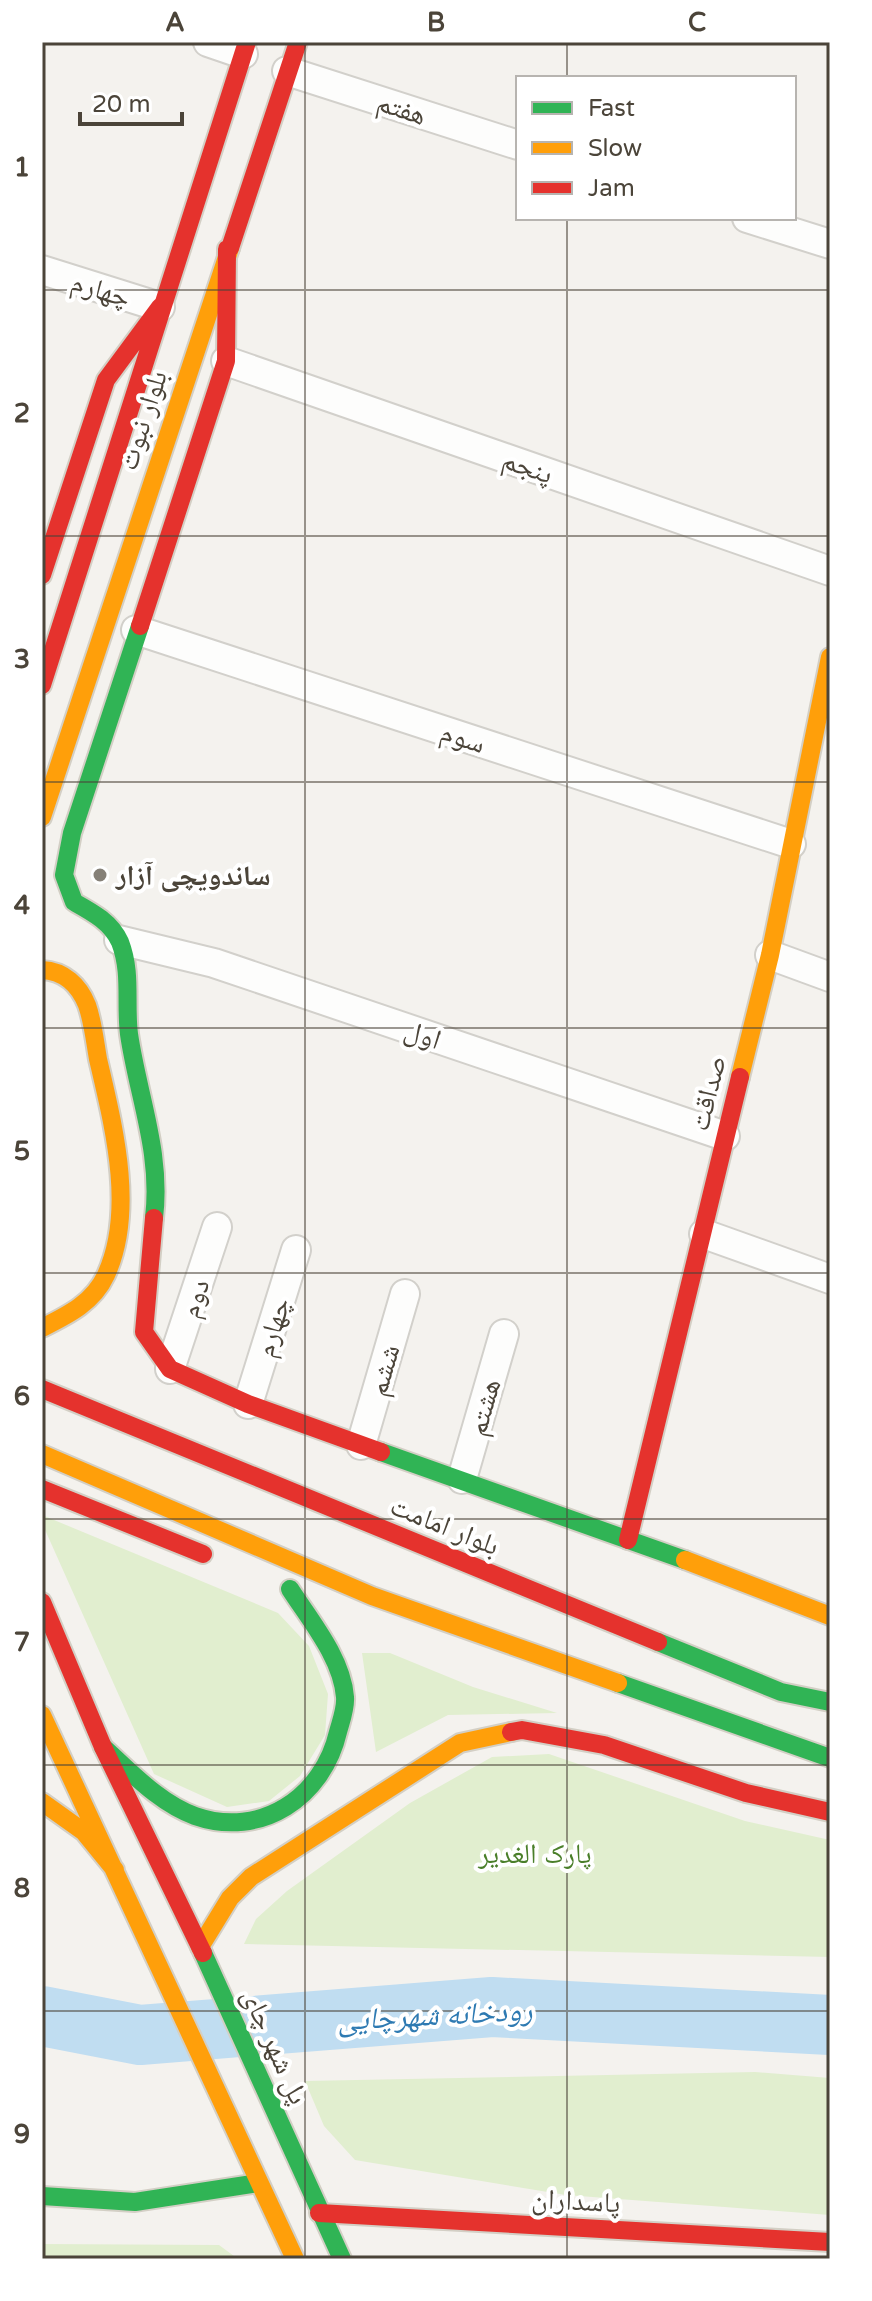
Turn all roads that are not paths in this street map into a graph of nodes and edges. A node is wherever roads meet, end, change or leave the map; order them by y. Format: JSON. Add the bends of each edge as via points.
{"nodes":[{"id":1,"x":208,"y":42,"type":"edge"},
{"id":2,"x":298,"y":42,"type":"edge"},
{"id":3,"x":245,"y":48,"type":"edge"},
{"id":4,"x":287,"y":71,"type":"junction"},
{"id":5,"x":516,"y":144,"type":"edge"},
{"id":6,"x":753,"y":220,"type":"edge"},
{"id":7,"x":830,"y":244,"type":"edge"},
{"id":8,"x":227,"y":249,"type":"junction"},
{"id":9,"x":42,"y":270,"type":"edge"},
{"id":10,"x":160,"y":307,"type":"junction"},
{"id":11,"x":226,"y":361,"type":"junction"},
{"id":12,"x":830,"y":571,"type":"edge"},
{"id":13,"x":42,"y":575,"type":"edge"},
{"id":14,"x":136,"y":630,"type":"junction"},
{"id":15,"x":829,"y":667,"type":"edge"},
{"id":16,"x":42,"y":685,"type":"edge"},
{"id":17,"x":42,"y":817,"type":"edge"},
{"id":18,"x":791,"y":844,"type":"junction"},
{"id":19,"x":119,"y":940,"type":"junction"},
{"id":20,"x":770,"y":955,"type":"junction"},
{"id":21,"x":42,"y":970,"type":"edge"},
{"id":22,"x":830,"y":977,"type":"edge"},
{"id":23,"x":725,"y":1136,"type":"junction"},
{"id":24,"x":217,"y":1227,"type":"dead end"},
{"id":25,"x":704,"y":1234,"type":"junction"},
{"id":26,"x":296,"y":1250,"type":"dead end"},
{"id":27,"x":830,"y":1279,"type":"edge"},
{"id":28,"x":405,"y":1294,"type":"dead end"},
{"id":29,"x":42,"y":1328,"type":"edge"},
{"id":30,"x":504,"y":1334,"type":"dead end"},
{"id":31,"x":170,"y":1369,"type":"junction"},
{"id":32,"x":42,"y":1389,"type":"edge"},
{"id":33,"x":248,"y":1404,"type":"junction"},
{"id":34,"x":361,"y":1445,"type":"junction"},
{"id":35,"x":42,"y":1454,"type":"edge"},
{"id":36,"x":462,"y":1479,"type":"junction"},
{"id":37,"x":42,"y":1489,"type":"edge"},
{"id":38,"x":628,"y":1540,"type":"junction"},
{"id":39,"x":218,"y":1560,"type":"dead end"},
{"id":40,"x":372,"y":1596,"type":"junction"},
{"id":41,"x":42,"y":1602,"type":"edge"},
{"id":42,"x":830,"y":1616,"type":"edge"},
{"id":43,"x":830,"y":1702,"type":"edge"},
{"id":44,"x":42,"y":1715,"type":"edge"},
{"id":45,"x":103,"y":1747,"type":"junction"},
{"id":46,"x":830,"y":1758,"type":"edge"},
{"id":47,"x":42,"y":1802,"type":"edge"},
{"id":48,"x":830,"y":1812,"type":"edge"},
{"id":49,"x":115,"y":1870,"type":"junction"},
{"id":50,"x":200,"y":1947,"type":"junction"},
{"id":51,"x":258,"y":2183,"type":"junction"},
{"id":52,"x":42,"y":2196,"type":"edge"},
{"id":53,"x":319,"y":2213,"type":"junction"},
{"id":54,"x":830,"y":2242,"type":"edge"},
{"id":55,"x":295,"y":2259,"type":"edge"},
{"id":56,"x":342,"y":2259,"type":"edge"}],
"edges":[{"from":1,"to":3,"type":"street"},
{"from":2,"to":4,"type":"main road","name":"بلوار نبوت"},
{"from":3,"to":10,"type":"main road","name":"بلوار نبوت"},
{"from":4,"to":5,"type":"street","name":"هفتم"},
{"from":4,"to":8,"type":"main road","name":"بلوار نبوت"},
{"from":6,"to":7,"type":"street"},
{"from":8,"to":11,"type":"main road"},
{"from":8,"to":17,"type":"main road","name":"بلوار نبوت"},
{"from":9,"to":10,"type":"street","name":"چهارم"},
{"from":10,"to":13,"type":"main road","via":[[106,380]]},
{"from":10,"to":16,"type":"main road","name":"بلوار نبوت"},
{"from":11,"to":12,"type":"street","name":"پنجم"},
{"from":11,"to":14,"type":"main road"},
{"from":14,"to":18,"type":"street","name":"سوم"},
{"from":14,"to":19,"type":"main road","via":[[72,833],[64,875],[74,902],[101,917]]},
{"from":15,"to":18,"type":"main road","name":"صداقت"},
{"from":18,"to":20,"type":"main road","name":"صداقت"},
{"from":19,"to":23,"type":"street","name":"اول","via":[[214,963]]},
{"from":19,"to":31,"type":"main road","via":[[129,977],[134,1062],[155,1151],[144,1332]]},
{"from":20,"to":22,"type":"street"},
{"from":20,"to":23,"type":"main road","name":"صداقت"},
{"from":21,"to":29,"type":"main road","via":[[74,981],[87,1006],[120,1173],[117,1226],[99,1287],[71,1318]]},
{"from":23,"to":25,"type":"main road","name":"صداقت"},
{"from":24,"to":31,"type":"street","name":"دوم"},
{"from":25,"to":27,"type":"street"},
{"from":25,"to":38,"type":"main road","name":"صداقت"},
{"from":26,"to":33,"type":"street","name":"چهارم"},
{"from":28,"to":34,"type":"street","name":"ششم"},
{"from":30,"to":36,"type":"street","name":"هشتم"},
{"from":31,"to":33,"type":"main road"},
{"from":32,"to":43,"type":"main road","name":"بلوار امامت","via":[[781,1692]]},
{"from":33,"to":34,"type":"main road"},
{"from":34,"to":36,"type":"main road"},
{"from":35,"to":40,"type":"main road"},
{"from":36,"to":38,"type":"main road"},
{"from":37,"to":39,"type":"main road"},
{"from":38,"to":42,"type":"main road"},
{"from":40,"to":45,"type":"main road","via":[[283,1586],[328,1650],[345,1697],[339,1740],[317,1785],[288,1810],[247,1822],[197,1816],[159,1795]]},
{"from":40,"to":46,"type":"main road"},
{"from":41,"to":45,"type":"main road","name":"پل شهر چای"},
{"from":44,"to":49,"type":"main road"},
{"from":45,"to":50,"type":"main road","name":"پل شهر چای"},
{"from":47,"to":49,"type":"main road","via":[[84,1832]]},
{"from":48,"to":50,"type":"main road","via":[[746,1793],[590,1743],[522,1730],[460,1743],[251,1877],[230,1898]]},
{"from":49,"to":51,"type":"main road"},
{"from":50,"to":53,"type":"main road","name":"پل شهر چای"},
{"from":51,"to":52,"type":"main road","via":[[135,2202]]},
{"from":51,"to":55,"type":"main road"},
{"from":53,"to":54,"type":"main road","name":"پاسداران"},
{"from":53,"to":56,"type":"main road","name":"پل شهر چای"}]}
